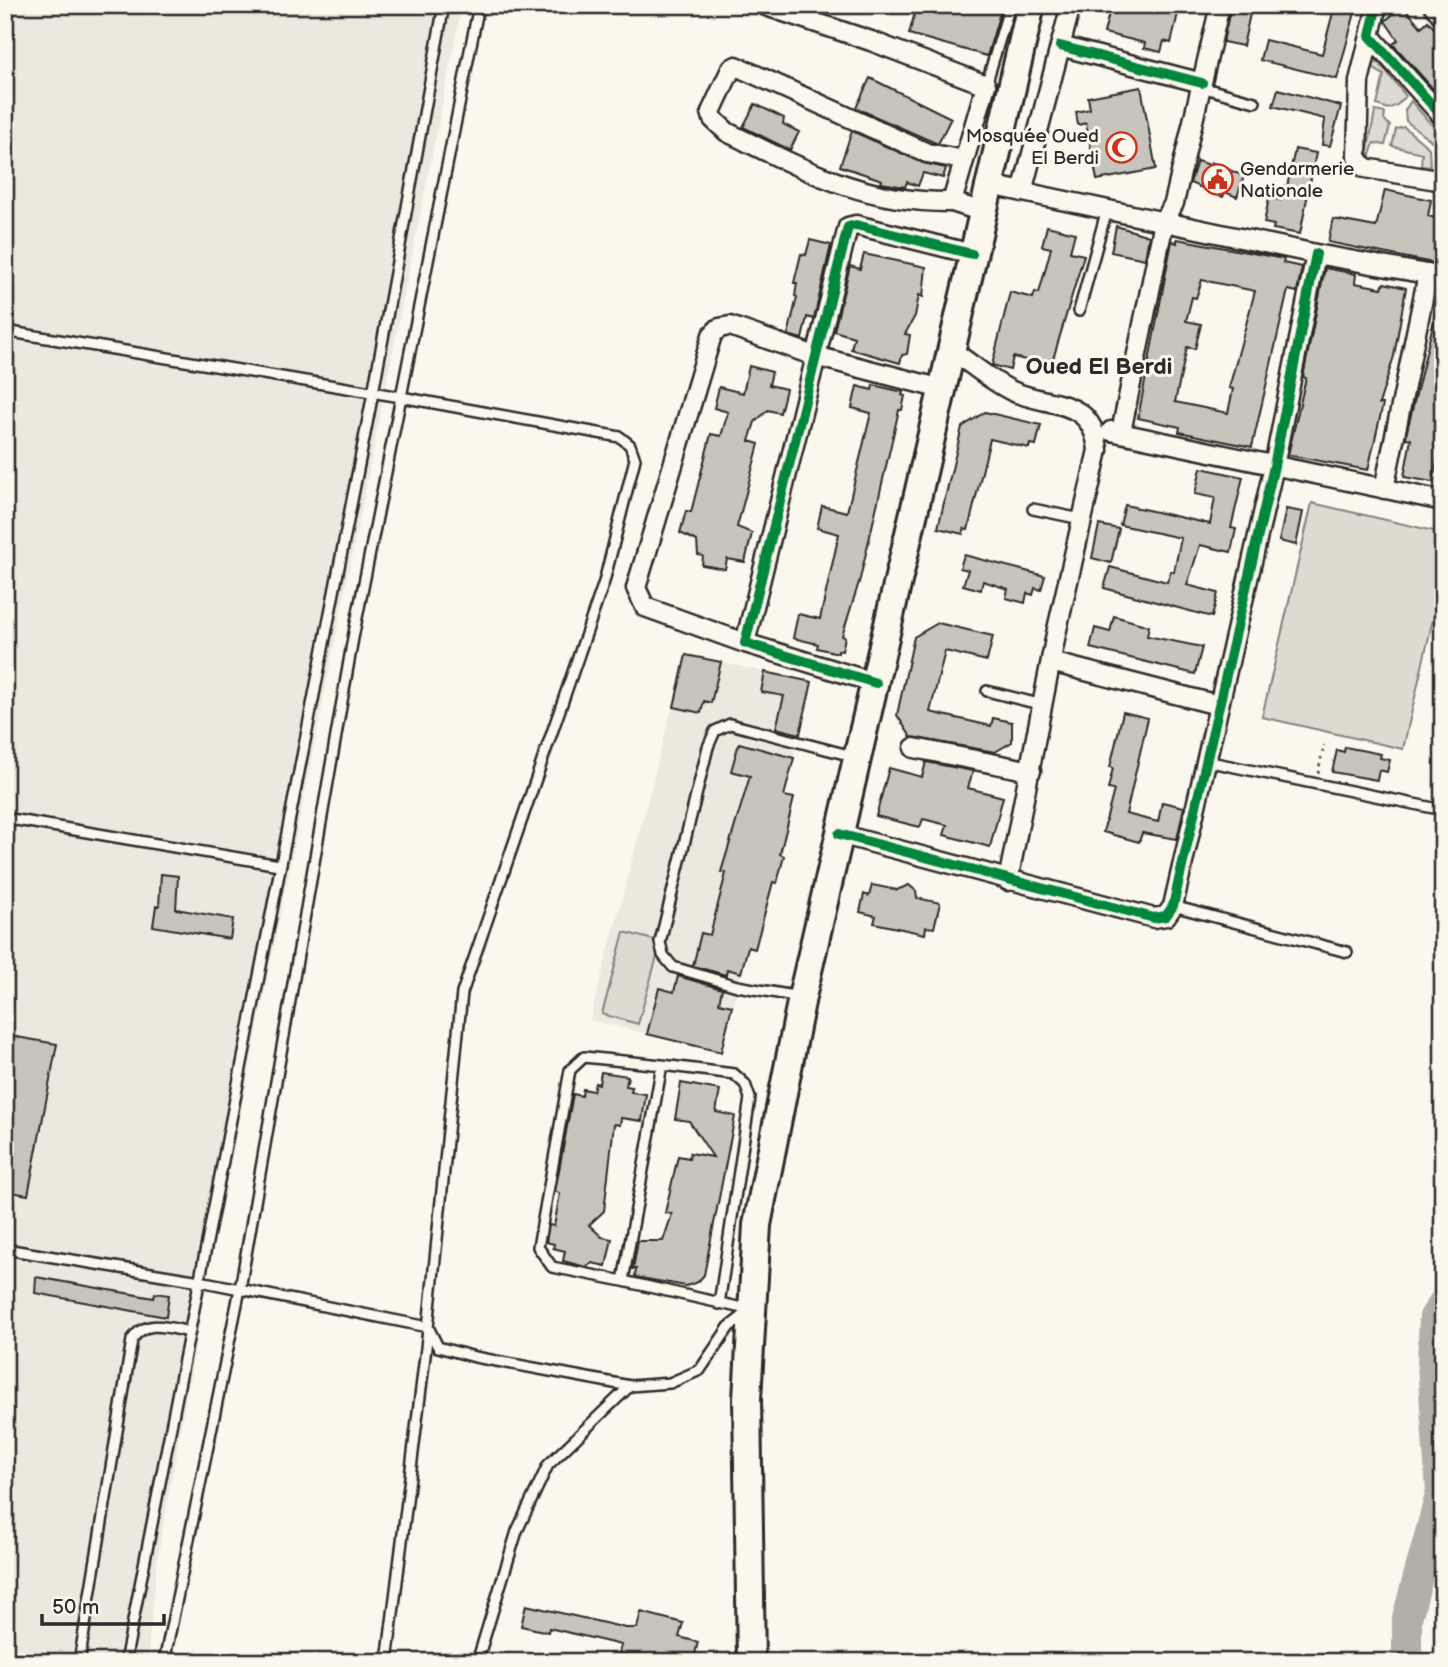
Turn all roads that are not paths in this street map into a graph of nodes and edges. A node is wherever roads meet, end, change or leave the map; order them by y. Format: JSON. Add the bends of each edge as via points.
{"nodes":[{"id":1,"x":444,"y":5,"type":"edge"},
{"id":2,"x":480,"y":5,"type":"edge"},
{"id":3,"x":1010,"y":5,"type":"edge"},
{"id":4,"x":1031,"y":5,"type":"edge"},
{"id":5,"x":1071,"y":5,"type":"edge"},
{"id":6,"x":1220,"y":5,"type":"edge"},
{"id":7,"x":1377,"y":5,"type":"edge"},
{"id":8,"x":1433,"y":5,"type":"edge"},
{"id":9,"x":766,"y":6,"type":"edge"},
{"id":10,"x":1443,"y":17,"type":"edge"},
{"id":11,"x":1370,"y":36,"type":"junction"},
{"id":12,"x":1060,"y":46,"type":"junction"},
{"id":13,"x":986,"y":85,"type":"junction"},
{"id":14,"x":1201,"y":85,"type":"junction"},
{"id":15,"x":1255,"y":102,"type":"dead end"},
{"id":16,"x":1443,"y":117,"type":"edge"},
{"id":17,"x":964,"y":160,"type":"junction"},
{"id":18,"x":1443,"y":181,"type":"edge"},
{"id":19,"x":990,"y":185,"type":"junction"},
{"id":20,"x":1022,"y":192,"type":"junction"},
{"id":21,"x":952,"y":202,"type":"junction"},
{"id":22,"x":1107,"y":209,"type":"junction"},
{"id":23,"x":983,"y":212,"type":"junction"},
{"id":24,"x":1164,"y":222,"type":"junction"},
{"id":25,"x":972,"y":254,"type":"junction"},
{"id":26,"x":1316,"y":254,"type":"junction"},
{"id":27,"x":1435,"y":276,"type":"edge"},
{"id":28,"x":1079,"y":311,"type":"dead end"},
{"id":29,"x":5,"y":331,"type":"edge"},
{"id":30,"x":952,"y":351,"type":"junction"},
{"id":31,"x":816,"y":356,"type":"junction"},
{"id":32,"x":942,"y":389,"type":"junction"},
{"id":33,"x":373,"y":393,"type":"junction"},
{"id":34,"x":401,"y":397,"type":"junction"},
{"id":35,"x":1094,"y":428,"type":"junction"},
{"id":36,"x":1121,"y":432,"type":"junction"},
{"id":37,"x":1274,"y":466,"type":"junction"},
{"id":38,"x":1384,"y":489,"type":"junction"},
{"id":39,"x":1443,"y":501,"type":"edge"},
{"id":40,"x":1032,"y":509,"type":"dead end"},
{"id":41,"x":1081,"y":519,"type":"junction"},
{"id":42,"x":745,"y":643,"type":"junction"},
{"id":43,"x":1051,"y":662,"type":"junction"},
{"id":44,"x":876,"y":683,"type":"junction"},
{"id":45,"x":987,"y":691,"type":"dead end"},
{"id":46,"x":1043,"y":705,"type":"junction"},
{"id":47,"x":1218,"y":705,"type":"junction"},
{"id":48,"x":914,"y":748,"type":"dead end"},
{"id":49,"x":858,"y":758,"type":"junction"},
{"id":50,"x":1206,"y":761,"type":"junction"},
{"id":51,"x":1031,"y":771,"type":"junction"},
{"id":52,"x":1443,"y":810,"type":"edge"},
{"id":53,"x":5,"y":818,"type":"edge"},
{"id":54,"x":839,"y":834,"type":"junction"},
{"id":55,"x":279,"y":865,"type":"junction"},
{"id":56,"x":1008,"y":881,"type":"junction"},
{"id":57,"x":1173,"y":906,"type":"junction"},
{"id":58,"x":1347,"y":952,"type":"dead end"},
{"id":59,"x":802,"y":997,"type":"junction"},
{"id":60,"x":662,"y":1065,"type":"junction"},
{"id":61,"x":5,"y":1249,"type":"edge"},
{"id":62,"x":200,"y":1281,"type":"junction"},
{"id":63,"x":623,"y":1281,"type":"junction"},
{"id":64,"x":240,"y":1289,"type":"junction"},
{"id":65,"x":719,"y":1304,"type":"junction"},
{"id":66,"x":751,"y":1310,"type":"junction"},
{"id":67,"x":428,"y":1327,"type":"junction"},
{"id":68,"x":190,"y":1332,"type":"junction"},
{"id":69,"x":630,"y":1386,"type":"junction"},
{"id":70,"x":79,"y":1662,"type":"edge"},
{"id":71,"x":125,"y":1662,"type":"edge"},
{"id":72,"x":164,"y":1662,"type":"edge"},
{"id":73,"x":387,"y":1662,"type":"edge"},
{"id":74,"x":477,"y":1662,"type":"edge"},
{"id":75,"x":751,"y":1662,"type":"edge"}],
"edges":[{"from":1,"to":33,"type":"lane"},
{"from":2,"to":34,"type":"lane"},
{"from":3,"to":13,"type":"lane"},
{"from":4,"to":19,"type":"main road"},
{"from":5,"to":12,"type":"street"},
{"from":6,"to":14,"type":"street"},
{"from":7,"to":11,"type":"street"},
{"from":8,"to":10,"type":"street"},
{"from":9,"to":13,"type":"street"},
{"from":11,"to":16,"type":"street"},
{"from":11,"to":18,"type":"street","via":[[1359,82],[1357,157],[1365,168]]},
{"from":12,"to":14,"type":"street"},
{"from":12,"to":20,"type":"street"},
{"from":13,"to":17,"type":"street"},
{"from":14,"to":15,"type":"lane"},
{"from":14,"to":24,"type":"street","via":[[1174,203]]},
{"from":17,"to":21,"type":"street"},
{"from":17,"to":21,"type":"street","via":[[927,153],[736,66],[710,112],[727,132],[830,183],[913,203]]},
{"from":19,"to":20,"type":"street"},
{"from":19,"to":23,"type":"main road"},
{"from":20,"to":22,"type":"street"},
{"from":21,"to":23,"type":"street"},
{"from":22,"to":24,"type":"street"},
{"from":22,"to":28,"type":"lane"},
{"from":23,"to":25,"type":"main road"},
{"from":24,"to":26,"type":"street"},
{"from":24,"to":36,"type":"street"},
{"from":25,"to":30,"type":"main road"},
{"from":25,"to":31,"type":"street","via":[[852,224]]},
{"from":26,"to":27,"type":"street"},
{"from":26,"to":37,"type":"street"},
{"from":27,"to":38,"type":"street"},
{"from":29,"to":33,"type":"lane"},
{"from":30,"to":32,"type":"main road"},
{"from":30,"to":35,"type":"street","via":[[1014,391],[1076,410]]},
{"from":31,"to":32,"type":"street"},
{"from":31,"to":42,"type":"street"},
{"from":31,"to":42,"type":"street","via":[[730,326],[712,335],[636,588],[645,607]]},
{"from":32,"to":44,"type":"main road"},
{"from":33,"to":34,"type":"lane"},
{"from":33,"to":55,"type":"lane"},
{"from":34,"to":64,"type":"lane","via":[[353,638]]},
{"from":34,"to":67,"type":"lane","via":[[620,438],[630,445],[635,459],[604,582],[462,993]]},
{"from":35,"to":36,"type":"street"},
{"from":35,"to":41,"type":"street","via":[[1098,450]]},
{"from":36,"to":37,"type":"street"},
{"from":37,"to":38,"type":"street"},
{"from":37,"to":47,"type":"street"},
{"from":38,"to":39,"type":"street"},
{"from":40,"to":41,"type":"lane"},
{"from":41,"to":43,"type":"street"},
{"from":42,"to":44,"type":"street"},
{"from":43,"to":46,"type":"street"},
{"from":43,"to":47,"type":"street"},
{"from":44,"to":49,"type":"main road"},
{"from":45,"to":46,"type":"lane"},
{"from":46,"to":51,"type":"street"},
{"from":47,"to":50,"type":"street"},
{"from":48,"to":51,"type":"street"},
{"from":49,"to":54,"type":"main road"},
{"from":49,"to":59,"type":"lane","via":[[730,724],[715,731],[660,942],[673,967],[737,986]]},
{"from":50,"to":52,"type":"lane"},
{"from":50,"to":57,"type":"street"},
{"from":51,"to":56,"type":"street"},
{"from":53,"to":55,"type":"lane"},
{"from":54,"to":56,"type":"street"},
{"from":54,"to":59,"type":"main road"},
{"from":55,"to":62,"type":"lane"},
{"from":56,"to":57,"type":"street","via":[[1154,918],[1166,916]]},
{"from":57,"to":58,"type":"lane"},
{"from":59,"to":66,"type":"main road","via":[[757,1225]]},
{"from":60,"to":63,"type":"lane"},
{"from":60,"to":63,"type":"lane","via":[[584,1057],[570,1070],[540,1234],[538,1247],[552,1267]]},
{"from":60,"to":65,"type":"lane","via":[[734,1074],[745,1084],[750,1098]]},
{"from":61,"to":62,"type":"lane"},
{"from":62,"to":64,"type":"lane"},
{"from":62,"to":68,"type":"lane"},
{"from":63,"to":65,"type":"lane"},
{"from":64,"to":67,"type":"lane"},
{"from":64,"to":72,"type":"lane"},
{"from":65,"to":66,"type":"lane"},
{"from":66,"to":69,"type":"lane","via":[[729,1327],[700,1370],[670,1383]]},
{"from":66,"to":75,"type":"main road","via":[[747,1399]]},
{"from":67,"to":69,"type":"lane","via":[[438,1347]]},
{"from":67,"to":73,"type":"lane"},
{"from":68,"to":70,"type":"lane","via":[[148,1325],[138,1329],[132,1340]]},
{"from":68,"to":71,"type":"lane"},
{"from":69,"to":74,"type":"lane","via":[[548,1465],[517,1531]]}]}
